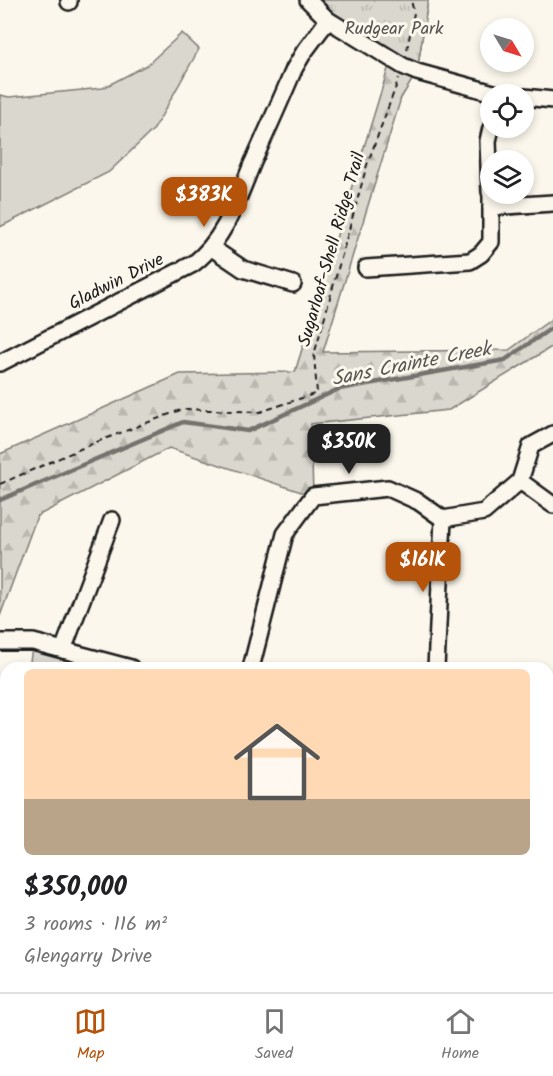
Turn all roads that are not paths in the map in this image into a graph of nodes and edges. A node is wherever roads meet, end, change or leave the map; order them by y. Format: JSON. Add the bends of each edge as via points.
{"nodes":[{"id":1,"x":308,"y":0,"type":"edge"},
{"id":2,"x":328,"y":20,"type":"junction"},
{"id":3,"x":480,"y":89,"type":"edge"},
{"id":4,"x":534,"y":98,"type":"edge"},
{"id":5,"x":553,"y":100,"type":"edge"},
{"id":6,"x":534,"y":201,"type":"edge"},
{"id":7,"x":553,"y":203,"type":"edge"},
{"id":8,"x":491,"y":204,"type":"edge"},
{"id":9,"x":212,"y":248,"type":"junction"},
{"id":10,"x":366,"y":268,"type":"dead end"},
{"id":11,"x":293,"y":284,"type":"dead end"},
{"id":12,"x":0,"y":363,"type":"edge"},
{"id":13,"x":553,"y":434,"type":"edge"},
{"id":14,"x":520,"y":481,"type":"junction"},
{"id":15,"x":553,"y":505,"type":"edge"},
{"id":16,"x":443,"y":519,"type":"junction"},
{"id":17,"x":112,"y":520,"type":"dead end"},
{"id":18,"x":0,"y":642,"type":"edge"},
{"id":19,"x":63,"y":650,"type":"junction"},
{"id":20,"x":108,"y":662,"type":"edge"},
{"id":21,"x":253,"y":662,"type":"edge"},
{"id":22,"x":436,"y":662,"type":"edge"}],
"edges":[{"from":1,"to":2,"type":"street"},
{"from":2,"to":3,"type":"street","via":[[403,66]]},
{"from":2,"to":9,"type":"street","name":"Gladwin Drive","via":[[294,69],[230,216]]},
{"from":4,"to":5,"type":"street"},
{"from":6,"to":7,"type":"street"},
{"from":8,"to":10,"type":"street","via":[[491,242],[470,261]]},
{"from":9,"to":11,"type":"street","via":[[243,269]]},
{"from":9,"to":12,"type":"street","name":"Gladwin Drive","via":[[193,264]]},
{"from":13,"to":14,"type":"street","via":[[531,446]]},
{"from":14,"to":15,"type":"street"},
{"from":14,"to":16,"type":"street","via":[[484,512]]},
{"from":16,"to":21,"type":"street","via":[[419,502],[388,488],[313,496],[285,534]]},
{"from":16,"to":22,"type":"street"},
{"from":17,"to":19,"type":"street"},
{"from":18,"to":19,"type":"street","via":[[33,642]]},
{"from":19,"to":20,"type":"street"}]}
